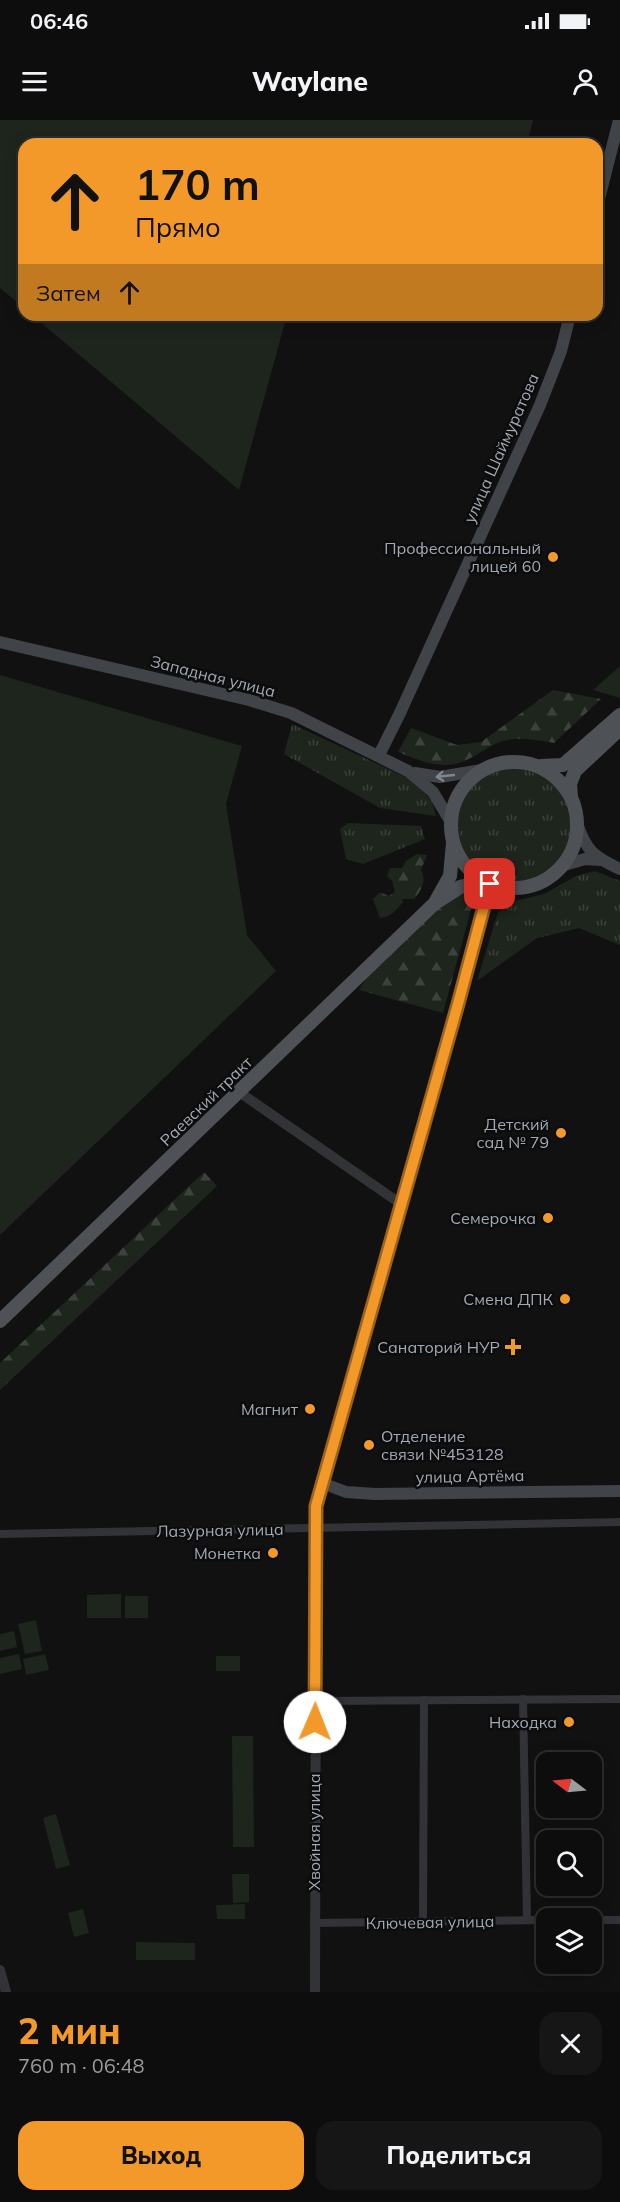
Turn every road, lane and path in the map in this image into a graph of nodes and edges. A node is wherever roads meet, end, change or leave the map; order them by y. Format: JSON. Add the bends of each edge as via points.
{"nodes":[{"id":1,"x":619,"y":120,"type":"edge"},
{"id":2,"x":603,"y":183,"type":"edge"},
{"id":3,"x":568,"y":321,"type":"edge"},
{"id":4,"x":0,"y":642,"type":"edge"},
{"id":5,"x":620,"y":716,"type":"edge"},
{"id":6,"x":620,"y":729,"type":"edge"},
{"id":7,"x":379,"y":755,"type":"junction"},
{"id":8,"x":541,"y":766,"type":"junction"},
{"id":9,"x":482,"y":770,"type":"junction"},
{"id":10,"x":408,"y":771,"type":"junction"},
{"id":11,"x":571,"y":799,"type":"junction"},
{"id":12,"x":577,"y":823,"type":"junction"},
{"id":13,"x":452,"y":824,"type":"junction"},
{"id":14,"x":453,"y":839,"type":"junction"},
{"id":15,"x":600,"y":860,"type":"junction"},
{"id":16,"x":561,"y":866,"type":"junction"},
{"id":17,"x":620,"y":869,"type":"edge"},
{"id":18,"x":487,"y":882,"type":"junction"},
{"id":19,"x":435,"y":903,"type":"junction"},
{"id":20,"x":239,"y":1092,"type":"junction"},
{"id":21,"x":401,"y":1203,"type":"junction"},
{"id":22,"x":0,"y":1322,"type":"edge"},
{"id":23,"x":322,"y":1483,"type":"junction"},
{"id":24,"x":620,"y":1491,"type":"edge"},
{"id":25,"x":620,"y":1522,"type":"edge"},
{"id":26,"x":314,"y":1528,"type":"junction"},
{"id":27,"x":0,"y":1534,"type":"edge"},
{"id":28,"x":524,"y":1699,"type":"junction"},
{"id":29,"x":620,"y":1699,"type":"edge"},
{"id":30,"x":424,"y":1700,"type":"junction"},
{"id":31,"x":315,"y":1701,"type":"junction"},
{"id":32,"x":527,"y":1920,"type":"junction"},
{"id":33,"x":536,"y":1920,"type":"edge"},
{"id":34,"x":602,"y":1920,"type":"edge"},
{"id":35,"x":620,"y":1920,"type":"edge"},
{"id":36,"x":423,"y":1922,"type":"junction"},
{"id":37,"x":314,"y":1923,"type":"junction"},
{"id":38,"x":0,"y":1970,"type":"edge"},
{"id":39,"x":6,"y":1992,"type":"edge"},
{"id":40,"x":315,"y":1992,"type":"edge"}],
"edges":[{"from":1,"to":2,"type":"main road"},
{"from":3,"to":7,"type":"main road","name":"улица Шаймуратова","via":[[540,405]]},
{"from":4,"to":7,"type":"main road","name":"Западная улица","via":[[282,710]]},
{"from":5,"to":8,"type":"main road","via":[[563,765]]},
{"from":6,"to":11,"type":"main road","via":[[575,771],[570,784]]},
{"from":7,"to":10,"type":"main road","name":"Западная улица"},
{"from":8,"to":9,"type":"main road","via":[[509,762]]},
{"from":8,"to":11,"type":"main road","via":[[562,784]]},
{"from":9,"to":10,"type":"main road","name":"Западная улица","one_way":true,"via":[[440,777]]},
{"from":9,"to":13,"type":"main road","via":[[460,792]]},
{"from":10,"to":13,"type":"main road","name":"Западная улица","via":[[433,792]]},
{"from":11,"to":12,"type":"main road"},
{"from":12,"to":15,"type":"main road","via":[[582,840]]},
{"from":12,"to":16,"type":"main road","via":[[575,841]]},
{"from":13,"to":14,"type":"main road"},
{"from":14,"to":18,"type":"main road","via":[[469,868]]},
{"from":14,"to":19,"type":"main road","name":"Раевский тракт","via":[[450,876]]},
{"from":15,"to":16,"type":"main road","via":[[585,859]]},
{"from":15,"to":17,"type":"main road"},
{"from":16,"to":18,"type":"main road","via":[[549,877],[522,887]]},
{"from":18,"to":19,"type":"main road","name":"Раевский тракт","via":[[460,887]]},
{"from":18,"to":21,"type":"main road","via":[[458,1004]]},
{"from":19,"to":20,"type":"main road","name":"Раевский тракт"},
{"from":20,"to":21,"type":"street"},
{"from":20,"to":22,"type":"main road","name":"Раевский тракт"},
{"from":21,"to":23,"type":"main road"},
{"from":23,"to":24,"type":"main road","name":"улица Артёма","via":[[337,1490],[375,1494]]},
{"from":23,"to":26,"type":"street","name":"Хвойная улица"},
{"from":25,"to":26,"type":"street","name":"Лазурная улица"},
{"from":26,"to":27,"type":"street","name":"Лазурная улица"},
{"from":26,"to":31,"type":"street","name":"Хвойная улица"},
{"from":28,"to":29,"type":"street"},
{"from":28,"to":30,"type":"street"},
{"from":28,"to":32,"type":"street"},
{"from":30,"to":31,"type":"street"},
{"from":30,"to":36,"type":"street"},
{"from":31,"to":37,"type":"street","name":"Хвойная улица"},
{"from":32,"to":33,"type":"street","name":"Ключевая улица"},
{"from":32,"to":36,"type":"street","name":"Ключевая улица"},
{"from":34,"to":35,"type":"street"},
{"from":36,"to":37,"type":"street","name":"Ключевая улица"},
{"from":37,"to":40,"type":"street","name":"Хвойная улица"},
{"from":38,"to":39,"type":"street"}]}
